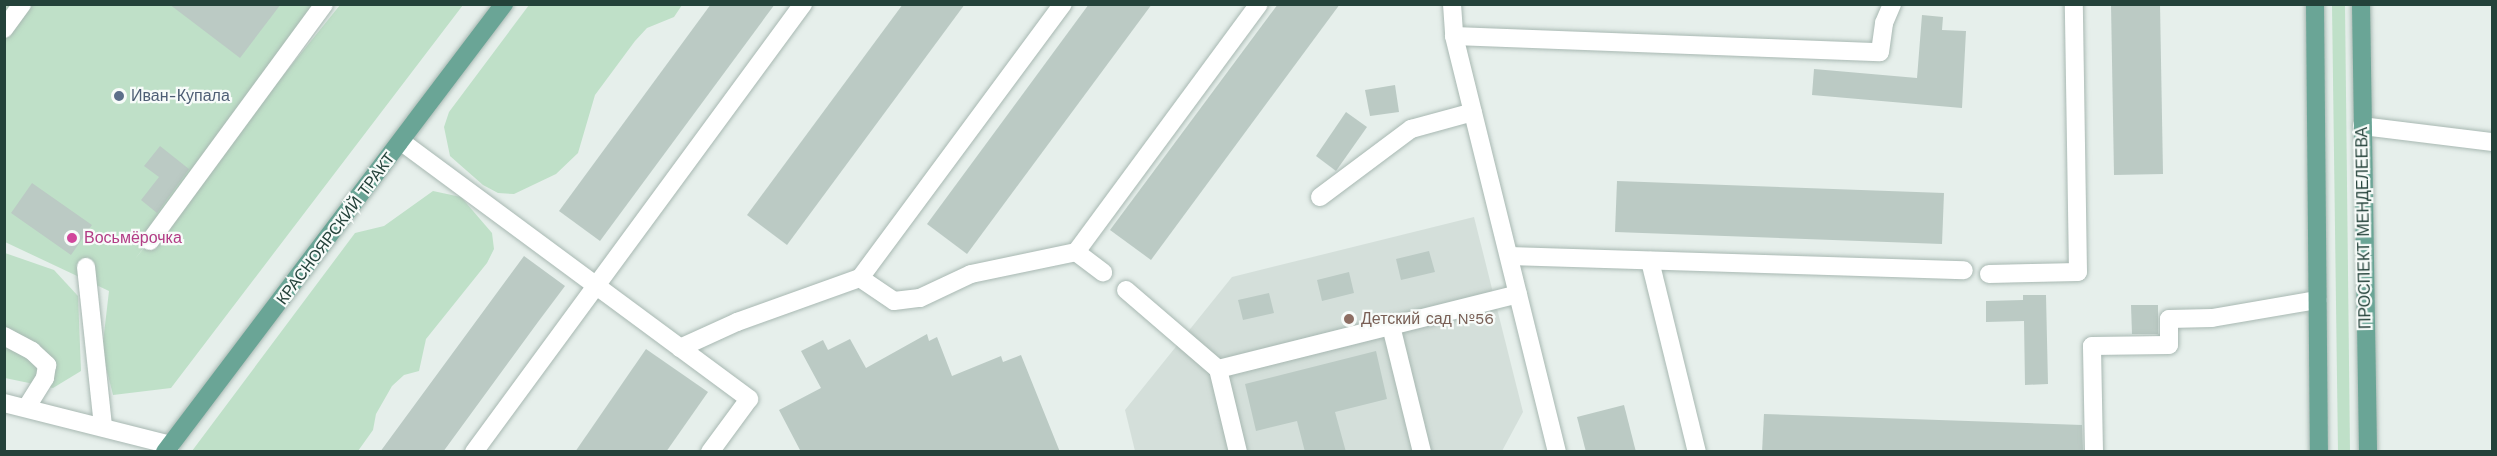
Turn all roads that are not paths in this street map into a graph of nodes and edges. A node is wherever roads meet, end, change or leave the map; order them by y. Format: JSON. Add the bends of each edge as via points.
{"nodes":[{"id":1,"x":22,"y":4,"type":"edge"},
{"id":2,"x":324,"y":4,"type":"edge"},
{"id":3,"x":504,"y":4,"type":"edge"},
{"id":4,"x":803,"y":4,"type":"edge"},
{"id":5,"x":1063,"y":4,"type":"edge"},
{"id":6,"x":1259,"y":4,"type":"edge"},
{"id":7,"x":1452,"y":4,"type":"edge"},
{"id":8,"x":1892,"y":4,"type":"edge"},
{"id":9,"x":2074,"y":4,"type":"edge"},
{"id":10,"x":2315,"y":4,"type":"edge"},
{"id":11,"x":2361,"y":4,"type":"edge"},
{"id":12,"x":4,"y":29,"type":"edge"},
{"id":13,"x":1454,"y":36,"type":"junction"},
{"id":14,"x":1473,"y":112,"type":"junction"},
{"id":15,"x":2362,"y":126,"type":"junction"},
{"id":16,"x":402,"y":142,"type":"junction"},
{"id":17,"x":2493,"y":142,"type":"edge"},
{"id":18,"x":1320,"y":197,"type":"dead end"},
{"id":19,"x":150,"y":241,"type":"dead end"},
{"id":20,"x":1076,"y":252,"type":"junction"},
{"id":21,"x":1509,"y":256,"type":"junction"},
{"id":22,"x":1650,"y":261,"type":"junction"},
{"id":23,"x":86,"y":267,"type":"dead end"},
{"id":24,"x":1964,"y":270,"type":"dead end"},
{"id":25,"x":1103,"y":272,"type":"dead end"},
{"id":26,"x":1989,"y":274,"type":"dead end"},
{"id":27,"x":860,"y":278,"type":"junction"},
{"id":28,"x":596,"y":285,"type":"junction"},
{"id":29,"x":1126,"y":290,"type":"dead end"},
{"id":30,"x":1518,"y":294,"type":"junction"},
{"id":31,"x":2317,"y":300,"type":"junction"},
{"id":32,"x":1391,"y":326,"type":"junction"},
{"id":33,"x":4,"y":336,"type":"edge"},
{"id":34,"x":680,"y":348,"type":"junction"},
{"id":35,"x":1218,"y":369,"type":"junction"},
{"id":36,"x":4,"y":403,"type":"edge"},
{"id":37,"x":27,"y":407,"type":"junction"},
{"id":38,"x":103,"y":428,"type":"junction"},
{"id":39,"x":168,"y":448,"type":"edge"},
{"id":40,"x":474,"y":452,"type":"edge"},
{"id":41,"x":710,"y":452,"type":"edge"},
{"id":42,"x":1238,"y":452,"type":"edge"},
{"id":43,"x":1422,"y":452,"type":"edge"},
{"id":44,"x":1557,"y":452,"type":"edge"},
{"id":45,"x":1697,"y":452,"type":"edge"},
{"id":46,"x":2094,"y":452,"type":"edge"},
{"id":47,"x":2319,"y":452,"type":"edge"},
{"id":48,"x":2368,"y":452,"type":"edge"}],
"edges":[{"from":1,"to":12,"type":"lane"},
{"from":2,"to":19,"type":"lane"},
{"from":3,"to":16,"type":"main road","name":"КРАСНОЯРСКИЙ ТРАКТ"},
{"from":4,"to":28,"type":"lane"},
{"from":5,"to":27,"type":"lane"},
{"from":6,"to":20,"type":"lane"},
{"from":7,"to":13,"type":"lane"},
{"from":8,"to":13,"type":"lane","via":[[1884,23],[1880,52]]},
{"from":9,"to":26,"type":"lane","via":[[2078,272]]},
{"from":10,"to":31,"type":"main road"},
{"from":11,"to":15,"type":"main road","name":"ПРОСПЕКТ МЕНДЕЛЕЕВА"},
{"from":13,"to":14,"type":"lane"},
{"from":14,"to":18,"type":"lane","via":[[1411,129]]},
{"from":14,"to":21,"type":"lane"},
{"from":15,"to":17,"type":"lane"},
{"from":15,"to":48,"type":"main road","name":"ПРОСПЕКТ МЕНДЕЛЕЕВА"},
{"from":16,"to":28,"type":"lane"},
{"from":16,"to":39,"type":"main road","name":"КРАСНОЯРСКИЙ ТРАКТ"},
{"from":20,"to":25,"type":"lane"},
{"from":20,"to":27,"type":"lane","via":[[971,274],[920,298],[894,301]]},
{"from":21,"to":22,"type":"lane"},
{"from":21,"to":30,"type":"lane"},
{"from":22,"to":24,"type":"lane"},
{"from":22,"to":45,"type":"lane"},
{"from":23,"to":38,"type":"lane"},
{"from":27,"to":34,"type":"lane","via":[[737,322]]},
{"from":28,"to":34,"type":"lane"},
{"from":28,"to":40,"type":"lane"},
{"from":29,"to":35,"type":"lane"},
{"from":30,"to":32,"type":"lane"},
{"from":30,"to":44,"type":"lane"},
{"from":31,"to":46,"type":"lane","via":[[2212,318],[2169,319],[2169,345],[2092,346]]},
{"from":31,"to":47,"type":"main road"},
{"from":32,"to":35,"type":"lane"},
{"from":32,"to":43,"type":"lane"},
{"from":33,"to":37,"type":"lane","via":[[32,351],[47,366],[45,378]]},
{"from":34,"to":41,"type":"lane","via":[[749,399]]},
{"from":35,"to":42,"type":"lane"},
{"from":36,"to":37,"type":"lane"},
{"from":37,"to":38,"type":"lane"},
{"from":38,"to":39,"type":"lane"}]}
